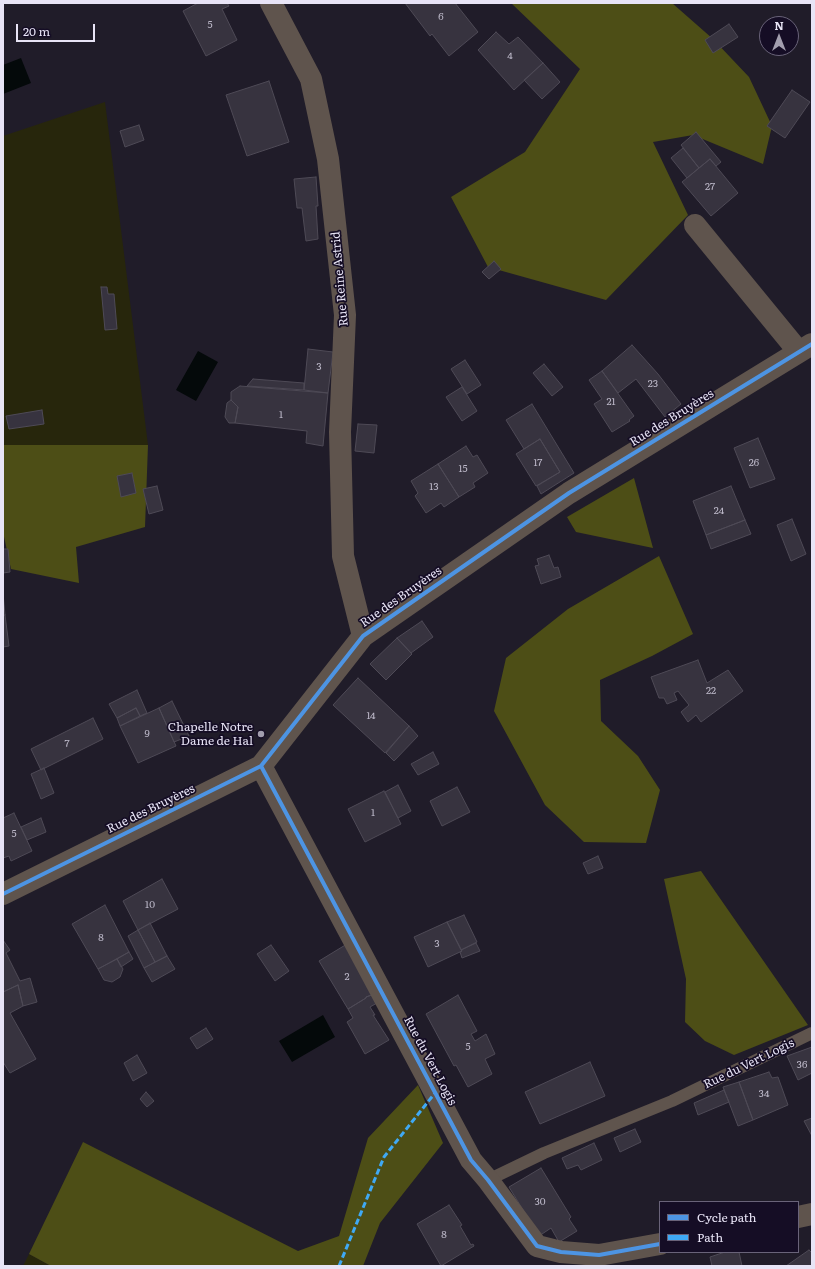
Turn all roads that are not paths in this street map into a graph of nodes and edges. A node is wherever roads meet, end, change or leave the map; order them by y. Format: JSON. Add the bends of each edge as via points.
{"nodes":[{"id":1,"x":271,"y":3,"type":"edge"},
{"id":2,"x":695,"y":225,"type":"dead end"},
{"id":3,"x":806,"y":348,"type":"edge"},
{"id":4,"x":362,"y":636,"type":"junction"},
{"id":5,"x":261,"y":766,"type":"junction"},
{"id":6,"x":3,"y":894,"type":"edge"},
{"id":7,"x":812,"y":1033,"type":"edge"},
{"id":8,"x":488,"y":1180,"type":"junction"},
{"id":9,"x":812,"y":1214,"type":"edge"},
{"id":10,"x":799,"y":1217,"type":"edge"},
{"id":11,"x":659,"y":1244,"type":"edge"},
{"id":12,"x":555,"y":1259,"type":"edge"}],
"edges":[{"from":1,"to":4,"type":"street","name":"Rue Reine Astrid","via":[[311,79],[328,159],[345,315],[340,432],[343,556]]},
{"from":2,"to":3,"type":"street","name":"Rue des Bruyères"},
{"from":3,"to":4,"type":"street","name":"Rue des Bruyères","via":[[569,493]]},
{"from":4,"to":5,"type":"street","name":"Rue des Bruyères"},
{"from":5,"to":6,"type":"street","name":"Rue des Bruyères"},
{"from":5,"to":8,"type":"street","name":"Rue du Vert Logis","via":[[471,1160]]},
{"from":7,"to":8,"type":"lane","name":"Rue du Vert Logis","via":[[672,1101],[544,1153]]},
{"from":8,"to":12,"type":"street","name":"Rue du Vert Logis","via":[[537,1246]]},
{"from":9,"to":10,"type":"street"},
{"from":11,"to":12,"type":"street","name":"Rue du Vert Logis","via":[[599,1255]]}]}
